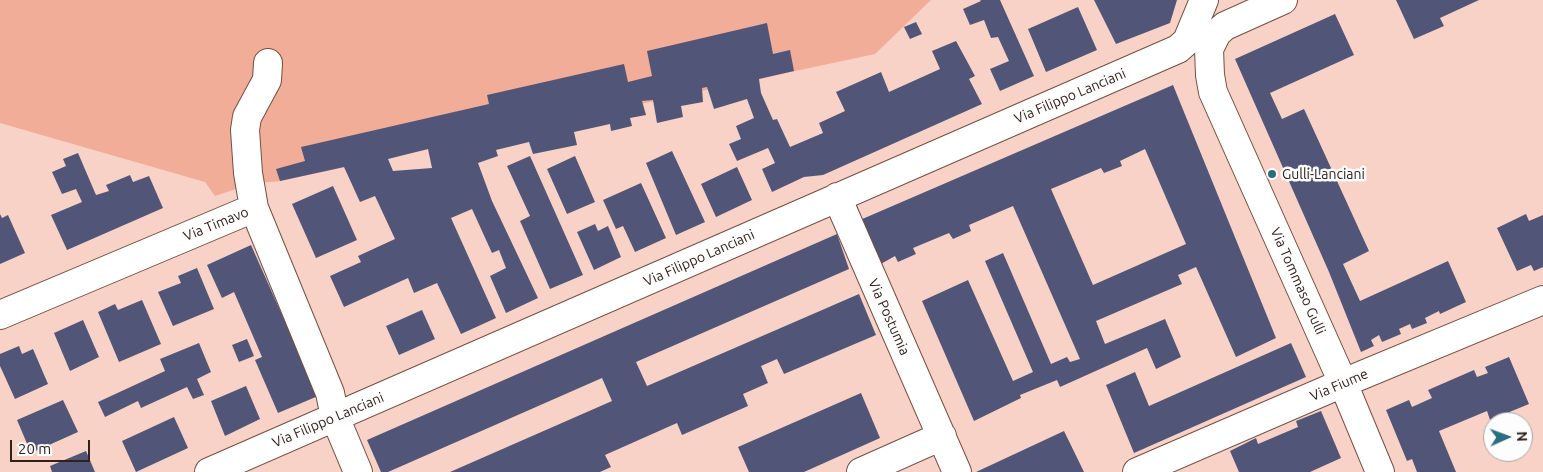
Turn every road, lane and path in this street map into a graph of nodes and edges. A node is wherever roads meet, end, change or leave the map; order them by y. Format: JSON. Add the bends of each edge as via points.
{"nodes":[{"id":1,"x":1204,"y":0,"type":"edge"},
{"id":2,"x":1277,"y":3,"type":"edge"},
{"id":3,"x":1227,"y":13,"type":"edge"},
{"id":4,"x":1182,"y":45,"type":"junction"},
{"id":5,"x":268,"y":63,"type":"dead end"},
{"id":6,"x":1213,"y":92,"type":"junction"},
{"id":7,"x":837,"y":197,"type":"junction"},
{"id":8,"x":254,"y":208,"type":"junction"},
{"id":9,"x":1543,"y":300,"type":"edge"},
{"id":10,"x":0,"y":315,"type":"edge"},
{"id":11,"x":1343,"y":383,"type":"junction"},
{"id":12,"x":335,"y":417,"type":"junction"},
{"id":13,"x":942,"y":436,"type":"junction"},
{"id":14,"x":209,"y":472,"type":"edge"},
{"id":15,"x":358,"y":472,"type":"edge"},
{"id":16,"x":861,"y":472,"type":"edge"},
{"id":17,"x":957,"y":472,"type":"edge"},
{"id":18,"x":1137,"y":472,"type":"edge"},
{"id":19,"x":1380,"y":472,"type":"edge"}],
"edges":[{"from":1,"to":4,"type":"street"},
{"from":2,"to":3,"type":"street"},
{"from":3,"to":6,"type":"street","name":"Via Tommaso Gulli","via":[[1209,49]]},
{"from":4,"to":6,"type":"street","name":"Via Tommaso Gulli"},
{"from":4,"to":7,"type":"street","name":"Via Filippo Lanciani"},
{"from":5,"to":8,"type":"street","via":[[266,80],[247,117],[245,130]]},
{"from":6,"to":11,"type":"street","name":"Via Tommaso Gulli"},
{"from":7,"to":12,"type":"street","name":"Via Filippo Lanciani"},
{"from":7,"to":13,"type":"street","name":"Via Postumia"},
{"from":8,"to":10,"type":"street","name":"Via Timavo"},
{"from":8,"to":12,"type":"street","name":"Via Timavo","via":[[330,393]]},
{"from":9,"to":11,"type":"street","name":"Via Fiume"},
{"from":11,"to":18,"type":"street","name":"Via Fiume"},
{"from":11,"to":19,"type":"street","name":"Via Tommaso Gulli"},
{"from":12,"to":14,"type":"street","name":"Via Filippo Lanciani"},
{"from":12,"to":15,"type":"street","name":"Via Timavo"},
{"from":13,"to":16,"type":"street"},
{"from":13,"to":17,"type":"street","name":"Via Postumia"}]}
